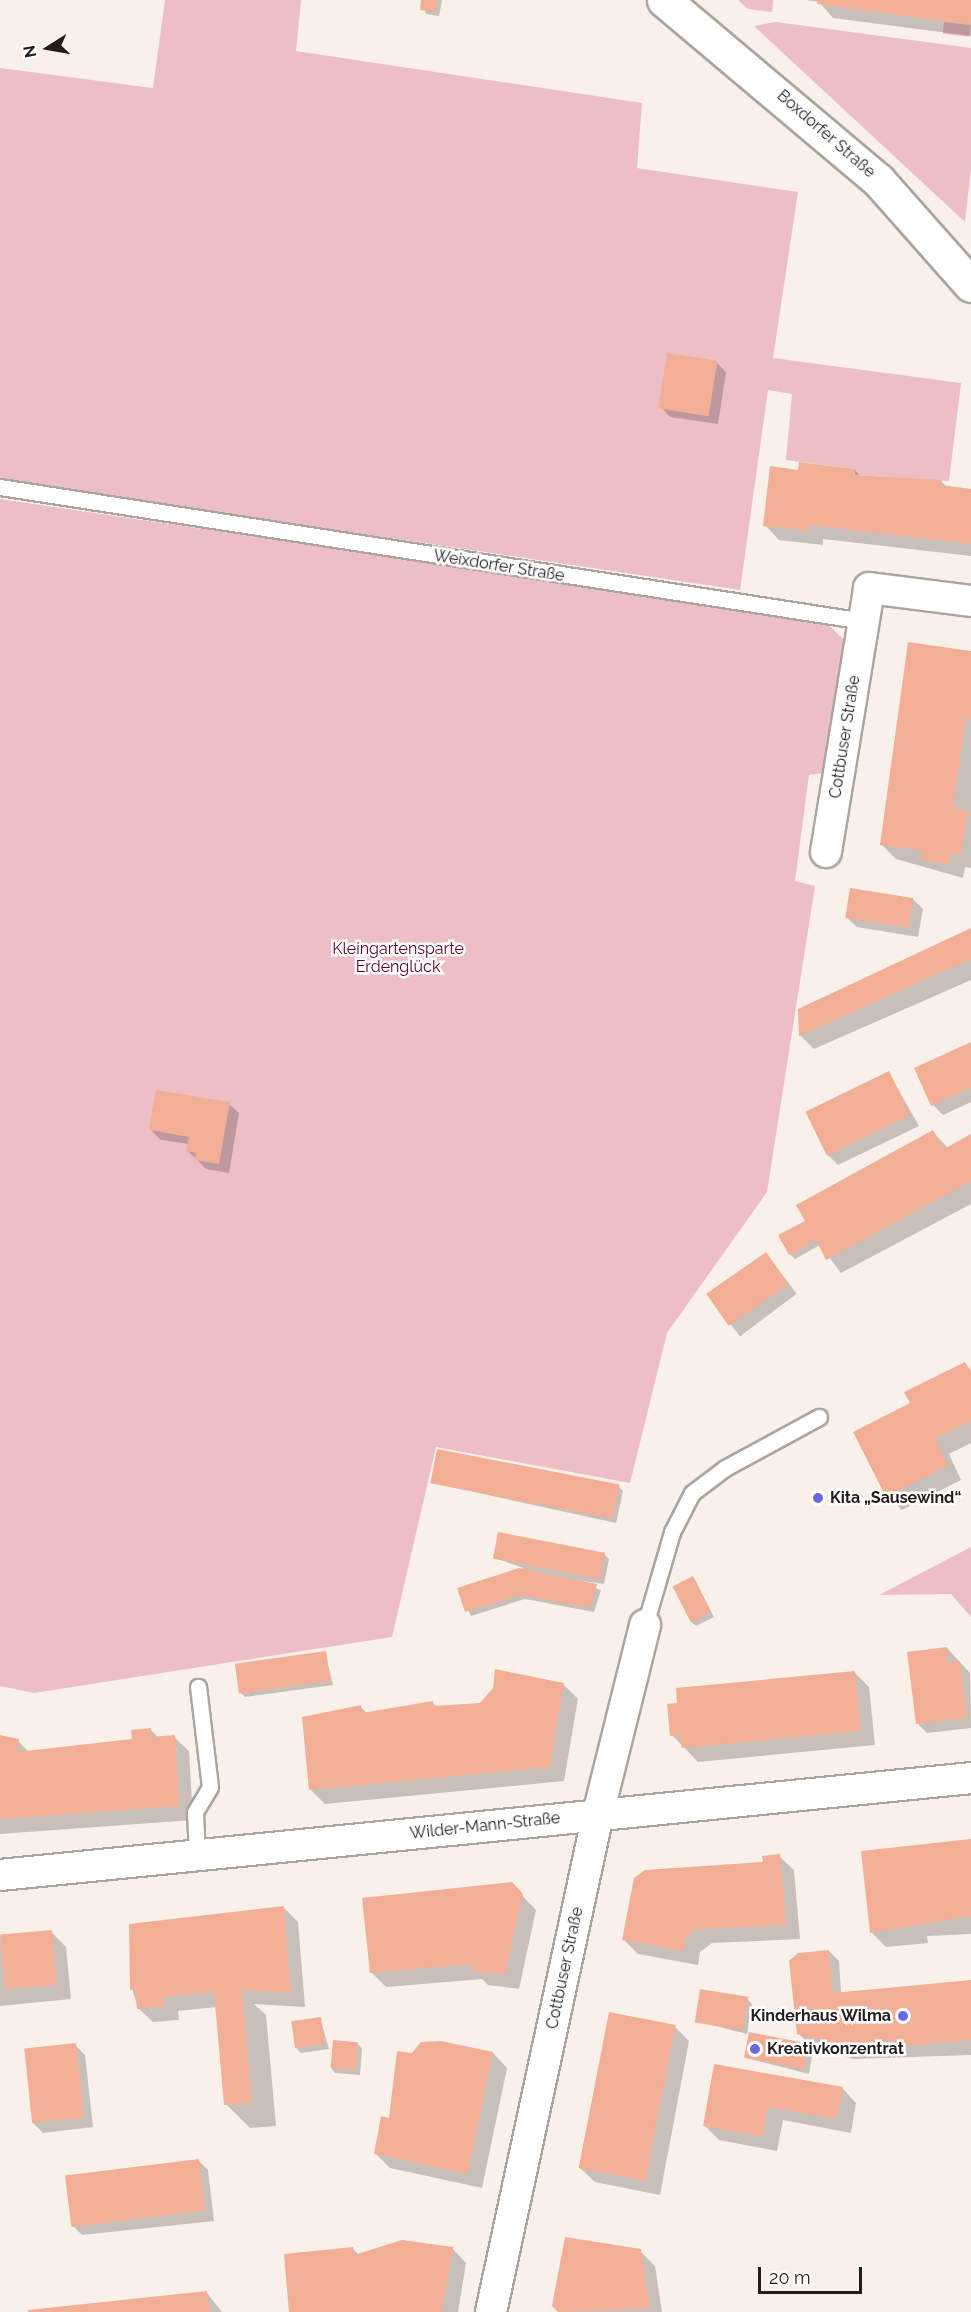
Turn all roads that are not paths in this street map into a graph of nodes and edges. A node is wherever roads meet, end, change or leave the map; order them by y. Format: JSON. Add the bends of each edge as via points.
{"nodes":[{"id":1,"x":664,"y":0,"type":"edge"},
{"id":2,"x":971,"y":285,"type":"edge"},
{"id":3,"x":0,"y":487,"type":"edge"},
{"id":4,"x":971,"y":602,"type":"edge"},
{"id":5,"x":864,"y":621,"type":"junction"},
{"id":6,"x":826,"y":852,"type":"dead end"},
{"id":7,"x":819,"y":1417,"type":"dead end"},
{"id":8,"x":645,"y":1625,"type":"joint"},
{"id":9,"x":198,"y":1688,"type":"dead end"},
{"id":10,"x":971,"y":1778,"type":"edge"},
{"id":11,"x":598,"y":1814,"type":"junction"},
{"id":12,"x":197,"y":1855,"type":"junction"},
{"id":13,"x":0,"y":1875,"type":"edge"},
{"id":14,"x":491,"y":2312,"type":"edge"}],
"edges":[{"from":1,"to":2,"type":"street","name":"Boxdorfer Straße","via":[[878,180]]},
{"from":3,"to":5,"type":"lane","name":"Weixdorfer Straße"},
{"from":4,"to":5,"type":"street","via":[[869,588]]},
{"from":5,"to":6,"type":"street","name":"Cottbuser Straße"},
{"from":7,"to":8,"type":"lane","via":[[725,1468],[692,1493],[672,1532]]},
{"from":8,"to":11,"type":"street","name":"Cottbuser Straße"},
{"from":9,"to":12,"type":"lane","via":[[210,1786],[195,1812]]},
{"from":10,"to":11,"type":"street","name":"Wilder-Mann-Straße"},
{"from":11,"to":12,"type":"street","name":"Wilder-Mann-Straße"},
{"from":11,"to":14,"type":"street","name":"Cottbuser Straße"},
{"from":12,"to":13,"type":"street","name":"Wilder-Mann-Straße"}]}
